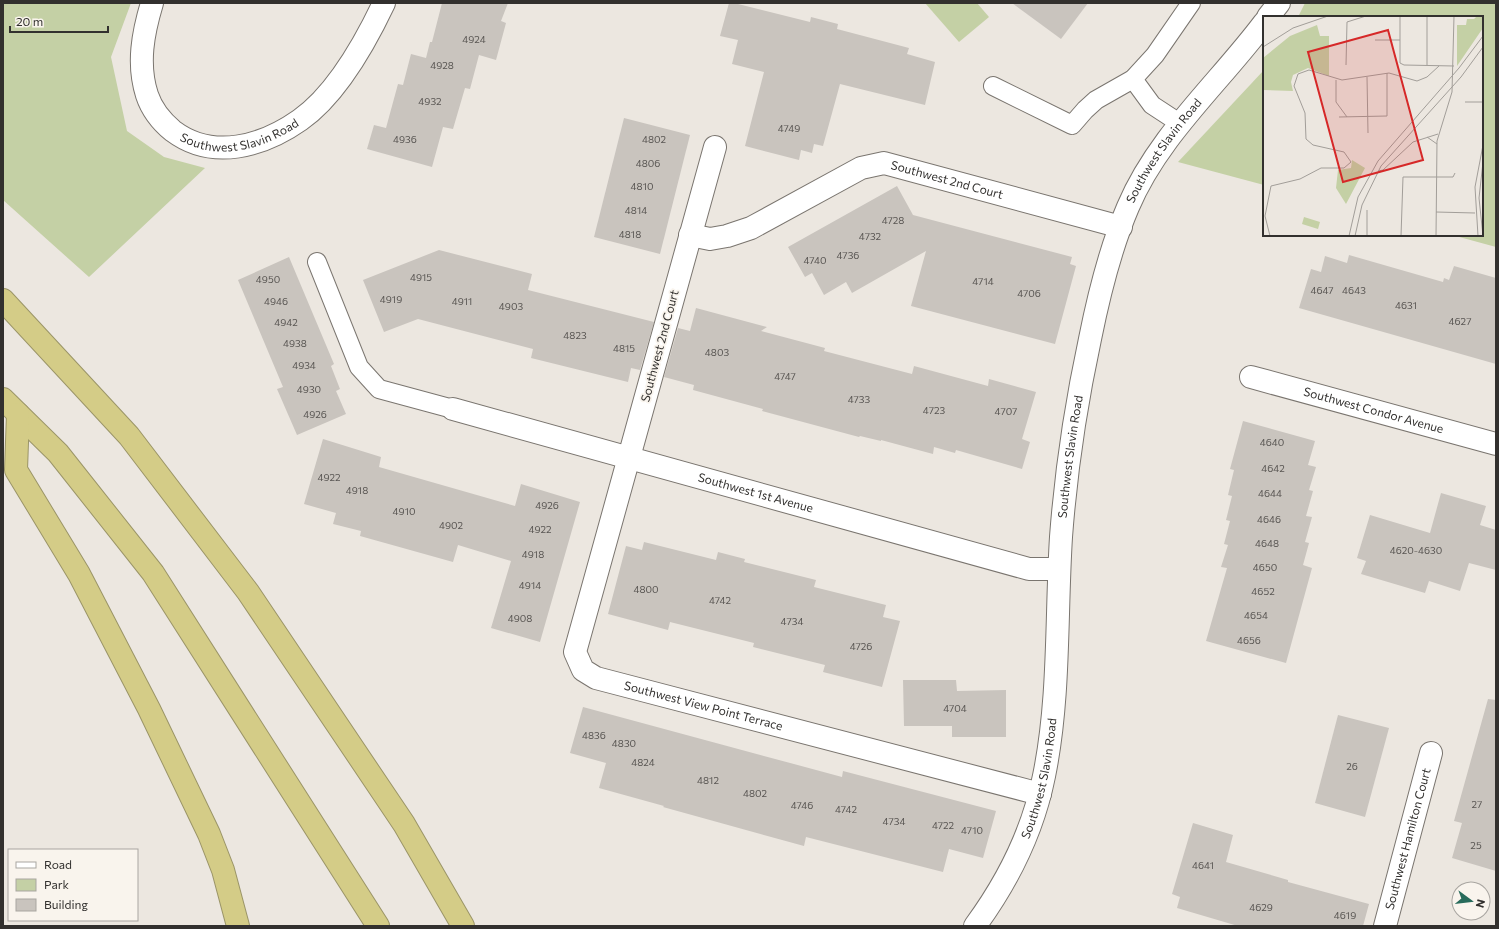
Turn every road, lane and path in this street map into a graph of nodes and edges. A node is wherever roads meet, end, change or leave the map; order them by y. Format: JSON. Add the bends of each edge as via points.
{"nodes":[{"id":1,"x":152,"y":3,"type":"edge"},
{"id":2,"x":384,"y":3,"type":"edge"},
{"id":3,"x":1191,"y":3,"type":"edge"},
{"id":4,"x":1279,"y":3,"type":"edge"},
{"id":5,"x":1269,"y":16,"type":"edge"},
{"id":6,"x":1263,"y":24,"type":"edge"},
{"id":7,"x":1133,"y":79,"type":"junction"},
{"id":8,"x":993,"y":86,"type":"dead end"},
{"id":9,"x":1181,"y":124,"type":"junction"},
{"id":10,"x":715,"y":147,"type":"dead end"},
{"id":11,"x":1121,"y":227,"type":"junction"},
{"id":12,"x":690,"y":235,"type":"junction"},
{"id":13,"x":317,"y":262,"type":"dead end"},
{"id":14,"x":3,"y":300,"type":"edge"},
{"id":15,"x":1251,"y":377,"type":"dead end"},
{"id":16,"x":10,"y":406,"type":"edge"},
{"id":17,"x":453,"y":409,"type":"joint"},
{"id":18,"x":1496,"y":444,"type":"edge"},
{"id":19,"x":630,"y":458,"type":"junction"},
{"id":20,"x":1059,"y":568,"type":"junction"},
{"id":21,"x":1431,"y":753,"type":"dead end"},
{"id":22,"x":1040,"y":794,"type":"junction"},
{"id":23,"x":238,"y":926,"type":"edge"},
{"id":24,"x":378,"y":926,"type":"edge"},
{"id":25,"x":463,"y":926,"type":"edge"},
{"id":26,"x":975,"y":926,"type":"edge"},
{"id":27,"x":1385,"y":926,"type":"edge"}],
"edges":[{"from":1,"to":2,"type":"street","name":"Southwest Slavin Road","via":[[141,56],[144,83],[153,108],[166,126],[178,135],[202,145],[227,149],[272,138],[301,119],[321,101],[341,77],[369,33]]},
{"from":3,"to":7,"type":"lane","via":[[1154,55]]},
{"from":4,"to":5,"type":"street"},
{"from":6,"to":9,"type":"street","name":"Southwest Slavin Road"},
{"from":7,"to":8,"type":"lane","via":[[1096,100],[1072,125]]},
{"from":7,"to":9,"type":"lane","via":[[1152,105]]},
{"from":9,"to":11,"type":"street","name":"Southwest Slavin Road","via":[[1145,174]]},
{"from":10,"to":12,"type":"street","name":"Southwest 2nd Court"},
{"from":11,"to":12,"type":"street","name":"Southwest 2nd Court","via":[[884,163],[861,168],[752,228],[710,239]]},
{"from":11,"to":20,"type":"street","name":"Southwest Slavin Road","via":[[1101,287],[1080,386],[1064,505]]},
{"from":12,"to":19,"type":"street","name":"Southwest 2nd Court"},
{"from":13,"to":17,"type":"lane","via":[[359,367],[379,389]]},
{"from":14,"to":25,"type":"highway","via":[[129,436],[248,592],[404,824]]},
{"from":15,"to":18,"type":"street","name":"Southwest Condor Avenue"},
{"from":16,"to":23,"type":"highway","via":[[16,470],[79,574],[152,716],[209,834],[223,870]]},
{"from":16,"to":24,"type":"highway","via":[[58,453],[153,573]]},
{"from":17,"to":19,"type":"street","name":"Southwest 1st Avenue"},
{"from":19,"to":20,"type":"street","name":"Southwest 1st Avenue","via":[[1029,569]]},
{"from":19,"to":22,"type":"street","name":"Southwest View Point Terrace","via":[[575,652],[583,670],[596,678]]},
{"from":20,"to":22,"type":"street","name":"Southwest Slavin Road","via":[[1051,729]]},
{"from":21,"to":27,"type":"street","name":"Southwest Hamilton Court"},
{"from":22,"to":26,"type":"street","name":"Southwest Slavin Road","via":[[1019,853]]}]}
